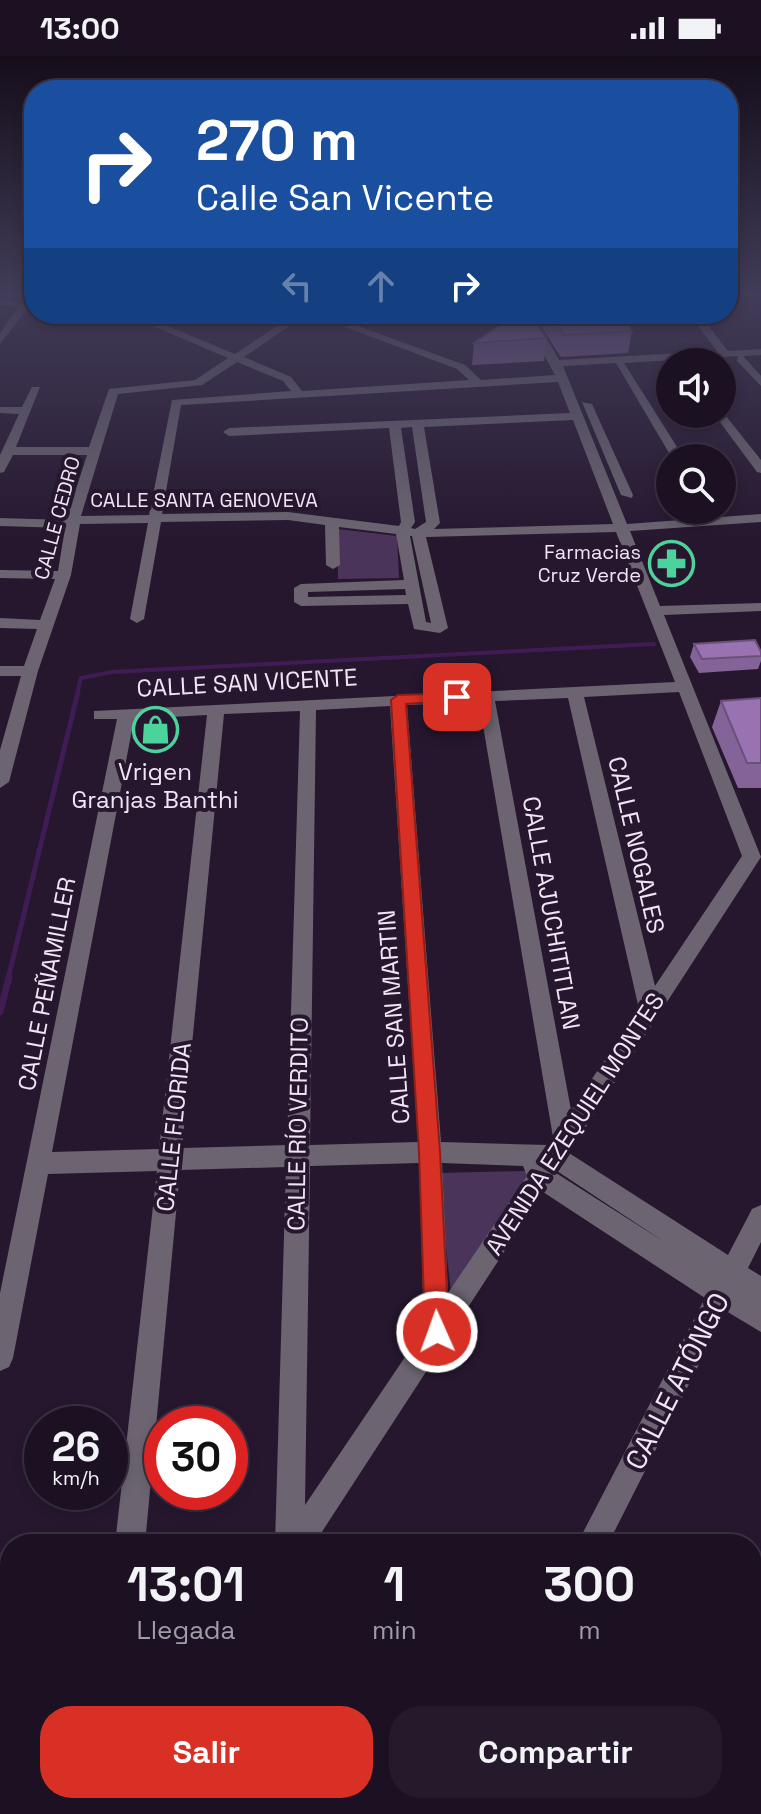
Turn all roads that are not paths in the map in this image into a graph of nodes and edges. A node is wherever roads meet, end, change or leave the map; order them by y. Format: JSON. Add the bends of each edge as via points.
{"nodes":[{"id":1,"x":204,"y":379,"type":"edge"},
{"id":2,"x":287,"y":379,"type":"edge"},
{"id":3,"x":474,"y":379,"type":"edge"},
{"id":4,"x":502,"y":379,"type":"edge"},
{"id":5,"x":565,"y":379,"type":"edge"},
{"id":6,"x":567,"y":379,"type":"edge"},
{"id":7,"x":629,"y":379,"type":"edge"},
{"id":8,"x":478,"y":383,"type":"junction"},
{"id":9,"x":34,"y":392,"type":"dead end"},
{"id":10,"x":299,"y":394,"type":"junction"},
{"id":11,"x":0,"y":410,"type":"edge"},
{"id":12,"x":24,"y":411,"type":"junction"},
{"id":13,"x":577,"y":416,"type":"junction"},
{"id":14,"x":394,"y":423,"type":"junction"},
{"id":15,"x":417,"y":423,"type":"junction"},
{"id":16,"x":730,"y":428,"type":"edge"},
{"id":17,"x":229,"y":432,"type":"dead end"},
{"id":18,"x":669,"y":444,"type":"edge"},
{"id":19,"x":9,"y":451,"type":"junction"},
{"id":20,"x":95,"y":451,"type":"junction"},
{"id":21,"x":0,"y":469,"type":"edge"},
{"id":22,"x":761,"y":469,"type":"edge"},
{"id":23,"x":627,"y":495,"type":"dead end"},
{"id":24,"x":761,"y":507,"type":"edge"},
{"id":25,"x":156,"y":514,"type":"junction"},
{"id":26,"x":761,"y":518,"type":"edge"},
{"id":27,"x":74,"y":519,"type":"junction"},
{"id":28,"x":332,"y":520,"type":"junction"},
{"id":29,"x":0,"y":522,"type":"edge"},
{"id":30,"x":433,"y":523,"type":"junction"},
{"id":31,"x":619,"y":523,"type":"junction"},
{"id":32,"x":410,"y":529,"type":"junction"},
{"id":33,"x":333,"y":565,"type":"dead end"},
{"id":34,"x":0,"y":574,"type":"edge"},
{"id":35,"x":64,"y":575,"type":"junction"},
{"id":36,"x":412,"y":592,"type":"junction"},
{"id":37,"x":301,"y":602,"type":"dead end"},
{"id":38,"x":761,"y":607,"type":"edge"},
{"id":39,"x":655,"y":611,"type":"junction"},
{"id":40,"x":137,"y":619,"type":"dead end"},
{"id":41,"x":0,"y":623,"type":"edge"},
{"id":42,"x":46,"y":625,"type":"junction"},
{"id":43,"x":0,"y":671,"type":"edge"},
{"id":44,"x":30,"y":671,"type":"junction"},
{"id":45,"x":683,"y":687,"type":"junction"},
{"id":46,"x":575,"y":692,"type":"junction"},
{"id":47,"x":486,"y":696,"type":"junction"},
{"id":48,"x":398,"y":700,"type":"junction"},
{"id":49,"x":308,"y":704,"type":"junction"},
{"id":50,"x":216,"y":709,"type":"junction"},
{"id":51,"x":127,"y":713,"type":"junction"},
{"id":52,"x":100,"y":715,"type":"dead end"},
{"id":53,"x":722,"y":718,"type":"edge"},
{"id":54,"x":696,"y":719,"type":"junction"},
{"id":55,"x":8,"y":728,"type":"edge"},
{"id":56,"x":1,"y":779,"type":"edge"},
{"id":57,"x":650,"y":1010,"type":"junction"},
{"id":58,"x":430,"y":1152,"type":"junction"},
{"id":59,"x":297,"y":1156,"type":"junction"},
{"id":60,"x":553,"y":1157,"type":"junction"},
{"id":61,"x":170,"y":1159,"type":"junction"},
{"id":62,"x":39,"y":1163,"type":"junction"},
{"id":63,"x":761,"y":1217,"type":"edge"},
{"id":64,"x":727,"y":1284,"type":"junction"},
{"id":65,"x":761,"y":1291,"type":"edge"},
{"id":66,"x":761,"y":1319,"type":"edge"},
{"id":67,"x":437,"y":1332,"type":"junction"},
{"id":68,"x":0,"y":1358,"type":"edge"},
{"id":69,"x":131,"y":1534,"type":"edge"},
{"id":70,"x":290,"y":1534,"type":"edge"},
{"id":71,"x":304,"y":1534,"type":"edge"},
{"id":72,"x":597,"y":1534,"type":"edge"}],
"edges":[{"from":1,"to":20,"type":"street","name":"CALLE CEDRO","via":[[113,391]]},
{"from":2,"to":10,"type":"street"},
{"from":3,"to":8,"type":"street"},
{"from":4,"to":8,"type":"street"},
{"from":5,"to":13,"type":"street","name":"AVENIDA EZEQUIEL MONTES"},
{"from":6,"to":23,"type":"street"},
{"from":7,"to":18,"type":"street"},
{"from":8,"to":10,"type":"street"},
{"from":9,"to":12,"type":"street"},
{"from":10,"to":25,"type":"street","via":[[176,402]]},
{"from":11,"to":12,"type":"street"},
{"from":12,"to":19,"type":"street"},
{"from":13,"to":15,"type":"street"},
{"from":13,"to":31,"type":"street","name":"AVENIDA EZEQUIEL MONTES"},
{"from":14,"to":15,"type":"street"},
{"from":14,"to":17,"type":"street"},
{"from":14,"to":32,"type":"street"},
{"from":15,"to":30,"type":"street"},
{"from":16,"to":22,"type":"street"},
{"from":19,"to":20,"type":"street"},
{"from":19,"to":21,"type":"street"},
{"from":20,"to":27,"type":"street","name":"CALLE CEDRO"},
{"from":24,"to":31,"type":"street"},
{"from":25,"to":27,"type":"street","name":"CALLE SANTA GENOVEVA"},
{"from":25,"to":28,"type":"street","name":"CALLE SANTA GENOVEVA"},
{"from":25,"to":32,"type":"street","name":"CALLE SANTA GENOVEVA","via":[[290,505]]},
{"from":25,"to":40,"type":"street"},
{"from":26,"to":31,"type":"street"},
{"from":27,"to":29,"type":"street","name":"CALLE SANTA GENOVEVA"},
{"from":27,"to":35,"type":"street","name":"CALLE CEDRO"},
{"from":28,"to":32,"type":"street","name":"CALLE SANTA GENOVEVA"},
{"from":28,"to":33,"type":"street"},
{"from":30,"to":31,"type":"street","name":"CALLE SANTA GENOVEVA"},
{"from":30,"to":32,"type":"street","name":"CALLE SANTA GENOVEVA"},
{"from":31,"to":32,"type":"street","name":"CALLE SANTA GENOVEVA"},
{"from":31,"to":39,"type":"street","name":"AVENIDA EZEQUIEL MONTES"},
{"from":32,"to":36,"type":"street"},
{"from":32,"to":36,"type":"street","via":[[440,628],[419,626]]},
{"from":34,"to":35,"type":"street"},
{"from":35,"to":42,"type":"street","name":"CALLE CEDRO"},
{"from":36,"to":37,"type":"street"},
{"from":38,"to":39,"type":"street"},
{"from":39,"to":45,"type":"street","name":"AVENIDA EZEQUIEL MONTES"},
{"from":41,"to":42,"type":"street"},
{"from":42,"to":44,"type":"street","name":"CALLE CEDRO"},
{"from":43,"to":44,"type":"street"},
{"from":44,"to":55,"type":"street","name":"CALLE CEDRO"},
{"from":45,"to":46,"type":"street","name":"CALLE SAN VICENTE"},
{"from":45,"to":54,"type":"street","name":"AVENIDA EZEQUIEL MONTES"},
{"from":46,"to":47,"type":"street","name":"CALLE SAN VICENTE"},
{"from":46,"to":57,"type":"street","name":"CALLE NOGALES"},
{"from":47,"to":48,"type":"street","name":"CALLE SAN VICENTE"},
{"from":47,"to":60,"type":"street","name":"CALLE AJUCHITITLAN"},
{"from":48,"to":49,"type":"street","name":"CALLE SAN VICENTE"},
{"from":48,"to":58,"type":"street","name":"CALLE SAN MARTIN"},
{"from":49,"to":50,"type":"street","name":"CALLE SAN VICENTE"},
{"from":49,"to":59,"type":"street","name":"CALLE RÍO VERDITO"},
{"from":50,"to":51,"type":"street","name":"CALLE SAN VICENTE"},
{"from":50,"to":61,"type":"street","name":"CALLE FLORIDA"},
{"from":51,"to":52,"type":"street","name":"CALLE SAN VICENTE"},
{"from":51,"to":62,"type":"street","name":"CALLE PEÑAMILLER"},
{"from":53,"to":54,"type":"street"},
{"from":54,"to":57,"type":"street","name":"AVENIDA EZEQUIEL MONTES","via":[[752,856]]},
{"from":55,"to":56,"type":"street","name":"CALLE CEDRO"},
{"from":57,"to":60,"type":"street","name":"AVENIDA EZEQUIEL MONTES"},
{"from":58,"to":59,"type":"street"},
{"from":58,"to":60,"type":"street"},
{"from":58,"to":67,"type":"street","name":"CALLE SAN MARTIN"},
{"from":59,"to":61,"type":"street"},
{"from":59,"to":70,"type":"street","name":"CALLE RÍO VERDITO"},
{"from":60,"to":64,"type":"street"},
{"from":60,"to":67,"type":"street","name":"AVENIDA EZEQUIEL MONTES"},
{"from":61,"to":62,"type":"street"},
{"from":61,"to":69,"type":"street","name":"CALLE FLORIDA"},
{"from":62,"to":68,"type":"street","name":"CALLE PEÑAMILLER"},
{"from":63,"to":64,"type":"street","name":"CALLE ATÓNGO"},
{"from":64,"to":65,"type":"street"},
{"from":64,"to":66,"type":"street"},
{"from":64,"to":72,"type":"street","name":"CALLE ATÓNGO"},
{"from":67,"to":71,"type":"street","name":"AVENIDA EZEQUIEL MONTES"}]}
